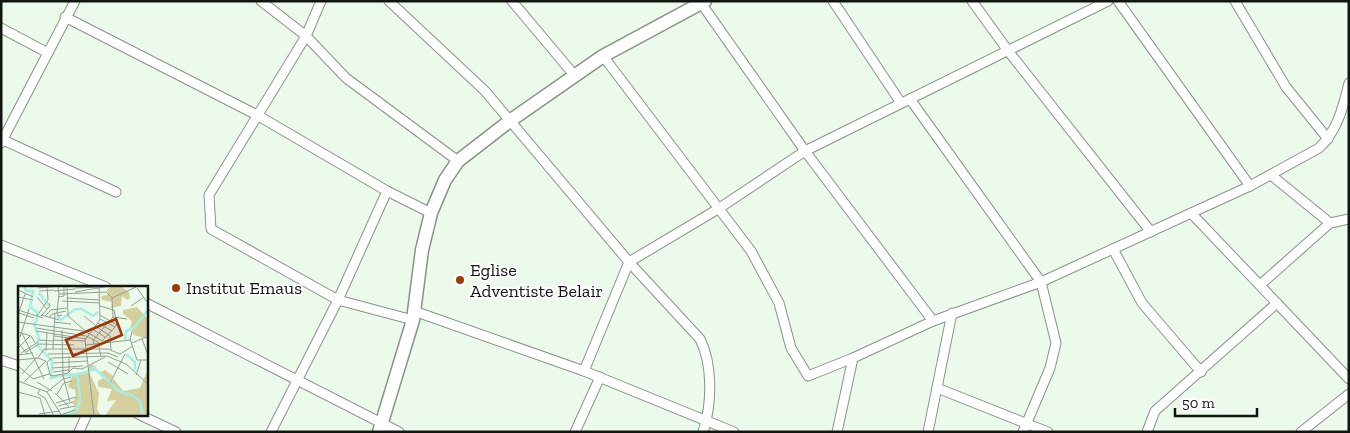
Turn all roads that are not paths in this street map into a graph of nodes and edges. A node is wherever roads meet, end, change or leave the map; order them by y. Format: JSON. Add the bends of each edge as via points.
{"nodes":[{"id":1,"x":75,"y":1,"type":"edge"},
{"id":2,"x":261,"y":1,"type":"edge"},
{"id":3,"x":321,"y":1,"type":"edge"},
{"id":4,"x":389,"y":1,"type":"edge"},
{"id":5,"x":512,"y":1,"type":"edge"},
{"id":6,"x":833,"y":1,"type":"edge"},
{"id":7,"x":972,"y":1,"type":"edge"},
{"id":8,"x":1108,"y":1,"type":"edge"},
{"id":9,"x":1118,"y":1,"type":"edge"},
{"id":10,"x":1235,"y":1,"type":"edge"},
{"id":11,"x":703,"y":2,"type":"edge"},
{"id":12,"x":66,"y":17,"type":"junction"},
{"id":13,"x":1,"y":28,"type":"edge"},
{"id":14,"x":306,"y":36,"type":"junction"},
{"id":15,"x":1009,"y":52,"type":"junction"},
{"id":16,"x":48,"y":54,"type":"junction"},
{"id":17,"x":603,"y":56,"type":"junction"},
{"id":18,"x":575,"y":76,"type":"junction"},
{"id":19,"x":1349,"y":83,"type":"edge"},
{"id":20,"x":910,"y":99,"type":"junction"},
{"id":21,"x":901,"y":103,"type":"junction"},
{"id":22,"x":257,"y":115,"type":"junction"},
{"id":23,"x":510,"y":120,"type":"junction"},
{"id":24,"x":1328,"y":139,"type":"junction"},
{"id":25,"x":2,"y":140,"type":"edge"},
{"id":26,"x":805,"y":151,"type":"junction"},
{"id":27,"x":458,"y":161,"type":"junction"},
{"id":28,"x":1271,"y":175,"type":"junction"},
{"id":29,"x":1250,"y":186,"type":"junction"},
{"id":30,"x":387,"y":191,"type":"junction"},
{"id":31,"x":116,"y":192,"type":"dead end"},
{"id":32,"x":718,"y":209,"type":"junction"},
{"id":33,"x":431,"y":213,"type":"junction"},
{"id":34,"x":1191,"y":213,"type":"junction"},
{"id":35,"x":1349,"y":220,"type":"edge"},
{"id":36,"x":1330,"y":223,"type":"junction"},
{"id":37,"x":1151,"y":232,"type":"junction"},
{"id":38,"x":1,"y":245,"type":"edge"},
{"id":39,"x":1113,"y":249,"type":"junction"},
{"id":40,"x":629,"y":262,"type":"junction"},
{"id":41,"x":1041,"y":282,"type":"junction"},
{"id":42,"x":1260,"y":285,"type":"junction"},
{"id":43,"x":104,"y":286,"type":"edge"},
{"id":44,"x":338,"y":300,"type":"junction"},
{"id":45,"x":1277,"y":303,"type":"junction"},
{"id":46,"x":148,"y":304,"type":"edge"},
{"id":47,"x":952,"y":313,"type":"junction"},
{"id":48,"x":413,"y":315,"type":"junction"},
{"id":49,"x":933,"y":320,"type":"junction"},
{"id":50,"x":853,"y":358,"type":"junction"},
{"id":51,"x":1,"y":360,"type":"edge"},
{"id":52,"x":18,"y":366,"type":"edge"},
{"id":53,"x":584,"y":371,"type":"junction"},
{"id":54,"x":1201,"y":372,"type":"junction"},
{"id":55,"x":600,"y":377,"type":"junction"},
{"id":56,"x":1349,"y":379,"type":"edge"},
{"id":57,"x":296,"y":380,"type":"junction"},
{"id":58,"x":937,"y":388,"type":"junction"},
{"id":59,"x":1349,"y":394,"type":"edge"},
{"id":60,"x":86,"y":416,"type":"edge"},
{"id":61,"x":142,"y":416,"type":"edge"},
{"id":62,"x":706,"y":422,"type":"junction"},
{"id":63,"x":1025,"y":427,"type":"edge"},
{"id":64,"x":381,"y":428,"type":"edge"},
{"id":65,"x":79,"y":432,"type":"edge"},
{"id":66,"x":176,"y":432,"type":"edge"},
{"id":67,"x":271,"y":432,"type":"edge"},
{"id":68,"x":399,"y":432,"type":"edge"},
{"id":69,"x":575,"y":432,"type":"edge"},
{"id":70,"x":702,"y":432,"type":"edge"},
{"id":71,"x":734,"y":432,"type":"edge"},
{"id":72,"x":836,"y":432,"type":"edge"},
{"id":73,"x":928,"y":432,"type":"edge"},
{"id":74,"x":1048,"y":432,"type":"edge"},
{"id":75,"x":1147,"y":432,"type":"edge"},
{"id":76,"x":1301,"y":432,"type":"edge"}],
"edges":[{"from":1,"to":12,"type":"street"},
{"from":2,"to":14,"type":"street"},
{"from":3,"to":14,"type":"street"},
{"from":4,"to":23,"type":"street","via":[[485,91]]},
{"from":5,"to":18,"type":"street"},
{"from":6,"to":21,"type":"street"},
{"from":7,"to":15,"type":"street"},
{"from":8,"to":15,"type":"street"},
{"from":9,"to":29,"type":"street"},
{"from":10,"to":24,"type":"street","via":[[1286,87]]},
{"from":11,"to":17,"type":"street"},
{"from":11,"to":26,"type":"street"},
{"from":12,"to":16,"type":"street"},
{"from":12,"to":22,"type":"street"},
{"from":13,"to":16,"type":"street"},
{"from":14,"to":22,"type":"street"},
{"from":14,"to":27,"type":"street","via":[[346,78]]},
{"from":15,"to":20,"type":"street"},
{"from":15,"to":37,"type":"street"},
{"from":16,"to":25,"type":"street"},
{"from":17,"to":18,"type":"street"},
{"from":17,"to":32,"type":"street"},
{"from":18,"to":23,"type":"street"},
{"from":19,"to":24,"type":"street","via":[[1339,117]]},
{"from":20,"to":21,"type":"street"},
{"from":20,"to":41,"type":"street"},
{"from":21,"to":26,"type":"street"},
{"from":22,"to":30,"type":"street"},
{"from":22,"to":44,"type":"street","via":[[210,195],[210,229]]},
{"from":23,"to":27,"type":"street"},
{"from":23,"to":40,"type":"street"},
{"from":24,"to":28,"type":"street","via":[[1319,148]]},
{"from":25,"to":31,"type":"street"},
{"from":26,"to":32,"type":"street"},
{"from":26,"to":49,"type":"street"},
{"from":27,"to":33,"type":"street","via":[[445,180]]},
{"from":28,"to":29,"type":"street"},
{"from":28,"to":36,"type":"street"},
{"from":29,"to":34,"type":"street"},
{"from":30,"to":33,"type":"street"},
{"from":30,"to":44,"type":"street"},
{"from":32,"to":40,"type":"street"},
{"from":32,"to":50,"type":"street","via":[[751,252],[778,303],[791,348],[808,376]]},
{"from":33,"to":48,"type":"street"},
{"from":34,"to":37,"type":"street"},
{"from":34,"to":42,"type":"street"},
{"from":35,"to":36,"type":"street"},
{"from":36,"to":42,"type":"street"},
{"from":37,"to":39,"type":"street"},
{"from":38,"to":43,"type":"street"},
{"from":39,"to":41,"type":"street"},
{"from":39,"to":54,"type":"street","via":[[1142,303]]},
{"from":40,"to":53,"type":"street"},
{"from":40,"to":62,"type":"street","via":[[700,339],[706,351],[710,370]]},
{"from":41,"to":47,"type":"street"},
{"from":41,"to":63,"type":"street","via":[[1056,343],[1050,368]]},
{"from":42,"to":45,"type":"street"},
{"from":44,"to":48,"type":"street"},
{"from":44,"to":57,"type":"street"},
{"from":45,"to":54,"type":"street"},
{"from":45,"to":56,"type":"street"},
{"from":46,"to":57,"type":"street"},
{"from":47,"to":49,"type":"street"},
{"from":47,"to":58,"type":"street"},
{"from":48,"to":53,"type":"street"},
{"from":48,"to":64,"type":"street"},
{"from":49,"to":50,"type":"street"},
{"from":50,"to":72,"type":"street"},
{"from":51,"to":52,"type":"street"},
{"from":53,"to":55,"type":"street"},
{"from":54,"to":75,"type":"street","via":[[1155,411]]},
{"from":55,"to":62,"type":"street"},
{"from":55,"to":69,"type":"street"},
{"from":57,"to":64,"type":"street"},
{"from":57,"to":67,"type":"street"},
{"from":58,"to":63,"type":"street"},
{"from":58,"to":73,"type":"street"},
{"from":59,"to":76,"type":"street"},
{"from":60,"to":65,"type":"street"},
{"from":61,"to":66,"type":"street"},
{"from":62,"to":70,"type":"street"},
{"from":62,"to":71,"type":"street"},
{"from":63,"to":74,"type":"street"},
{"from":64,"to":68,"type":"street"}]}
